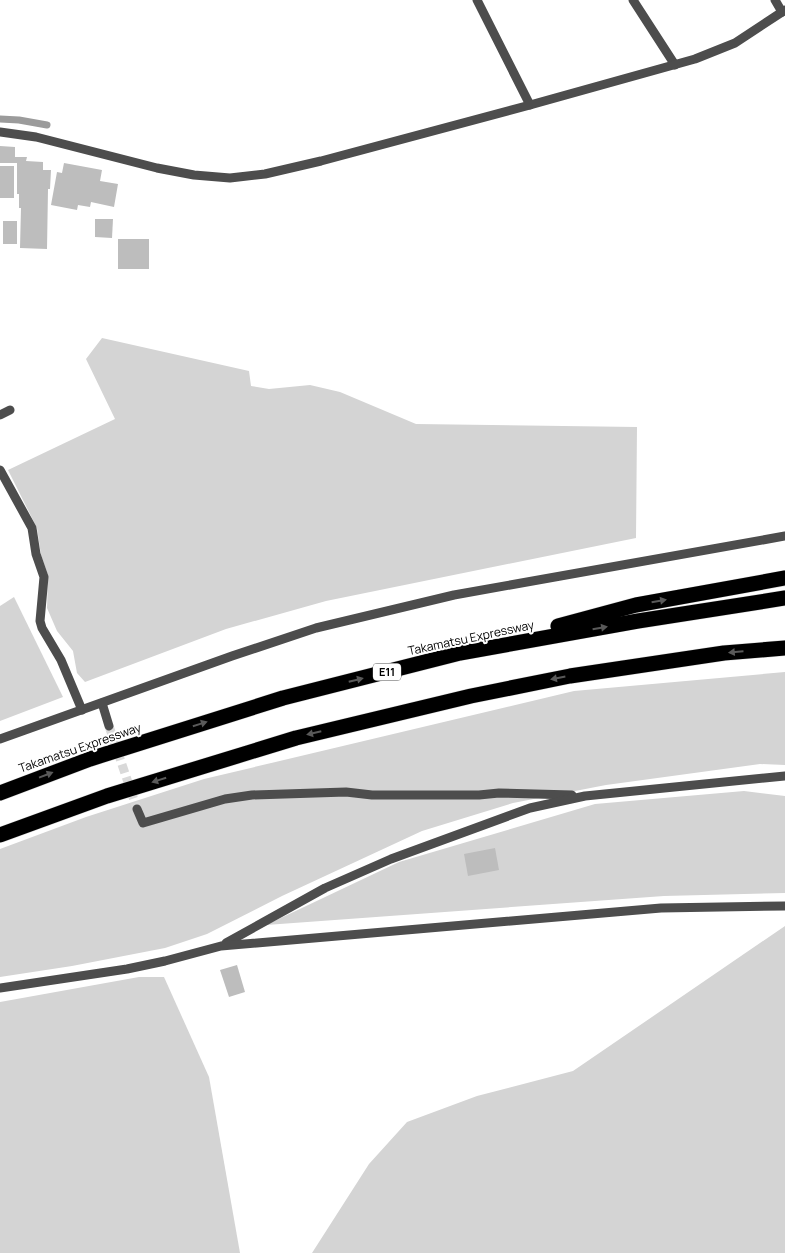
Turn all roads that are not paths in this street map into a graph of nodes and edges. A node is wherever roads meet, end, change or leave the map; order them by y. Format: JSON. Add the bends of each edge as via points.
{"nodes":[{"id":1,"x":477,"y":0,"type":"edge"},
{"id":2,"x":633,"y":0,"type":"edge"},
{"id":3,"x":776,"y":0,"type":"edge"},
{"id":4,"x":784,"y":11,"type":"edge"},
{"id":5,"x":674,"y":65,"type":"junction"},
{"id":6,"x":530,"y":105,"type":"junction"},
{"id":7,"x":0,"y":132,"type":"edge"},
{"id":8,"x":10,"y":410,"type":"dead end"},
{"id":9,"x":0,"y":415,"type":"edge"},
{"id":10,"x":0,"y":470,"type":"edge"},
{"id":11,"x":785,"y":536,"type":"edge"},
{"id":12,"x":785,"y":578,"type":"edge"},
{"id":13,"x":785,"y":598,"type":"edge"},
{"id":14,"x":785,"y":648,"type":"edge"},
{"id":15,"x":460,"y":653,"type":"junction"},
{"id":16,"x":102,"y":703,"type":"junction"},
{"id":17,"x":82,"y":710,"type":"junction"},
{"id":18,"x":108,"y":726,"type":"tunnel mouth"},
{"id":19,"x":0,"y":739,"type":"edge"},
{"id":20,"x":785,"y":776,"type":"edge"},
{"id":21,"x":0,"y":793,"type":"edge"},
{"id":22,"x":585,"y":796,"type":"junction"},
{"id":23,"x":137,"y":809,"type":"tunnel mouth"},
{"id":24,"x":0,"y":835,"type":"edge"},
{"id":25,"x":785,"y":906,"type":"edge"},
{"id":26,"x":221,"y":946,"type":"junction"},
{"id":27,"x":0,"y":988,"type":"edge"}],
"edges":[{"from":1,"to":6,"type":"street"},
{"from":2,"to":5,"type":"street"},
{"from":3,"to":4,"type":"street"},
{"from":4,"to":5,"type":"street","via":[[735,43]]},
{"from":5,"to":6,"type":"street"},
{"from":6,"to":7,"type":"street","via":[[321,161],[230,178],[157,168]]},
{"from":8,"to":9,"type":"street"},
{"from":10,"to":17,"type":"street","via":[[32,528],[44,577],[42,628],[61,660]]},
{"from":11,"to":16,"type":"street","via":[[454,595],[325,626]]},
{"from":15,"to":12,"type":"highway","one_way":true,"via":[[636,605]]},
{"from":15,"to":13,"type":"highway","name":"Takamatsu Expressway","number":"E11","one_way":true},
{"from":14,"to":24,"type":"highway","one_way":true,"via":[[570,676],[452,700],[296,738],[107,796]]},
{"from":21,"to":15,"type":"highway","name":"Takamatsu Expressway","number":"E11","one_way":true,"via":[[90,759],[283,698]]},
{"from":16,"to":17,"type":"street"},
{"from":16,"to":18,"type":"street"},
{"from":17,"to":19,"type":"street"},
{"from":20,"to":22,"type":"street"},
{"from":22,"to":23,"type":"street","via":[[499,793],[372,795],[346,792],[252,795],[143,823]]},
{"from":22,"to":26,"type":"street","via":[[530,808],[391,859],[325,888]]},
{"from":25,"to":26,"type":"street","via":[[661,908]]},
{"from":26,"to":27,"type":"street","via":[[126,969]]}]}
